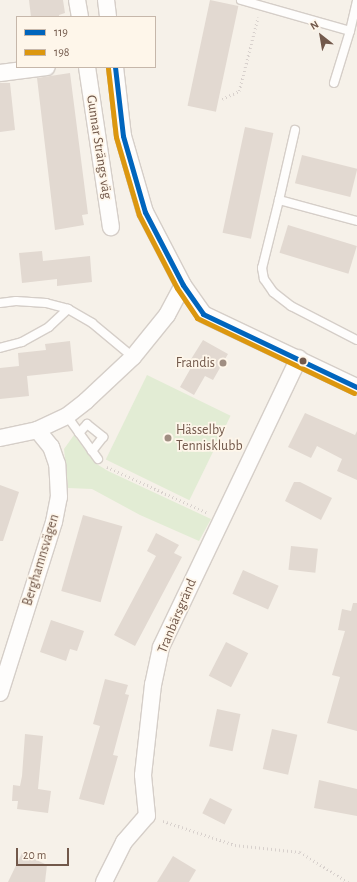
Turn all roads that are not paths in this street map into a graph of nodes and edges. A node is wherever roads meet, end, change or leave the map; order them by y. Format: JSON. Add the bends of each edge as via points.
{"nodes":[{"id":1,"x":77,"y":0,"type":"edge"},
{"id":2,"x":106,"y":0,"type":"edge"},
{"id":3,"x":241,"y":0,"type":"edge"},
{"id":4,"x":357,"y":1,"type":"edge"},
{"id":5,"x":80,"y":16,"type":"edge"},
{"id":6,"x":108,"y":16,"type":"edge"},
{"id":7,"x":350,"y":31,"type":"junction"},
{"id":8,"x":39,"y":68,"type":"edge"},
{"id":9,"x":87,"y":68,"type":"edge"},
{"id":10,"x":115,"y":68,"type":"edge"},
{"id":11,"x":0,"y":73,"type":"edge"},
{"id":12,"x":334,"y":83,"type":"dead end"},
{"id":13,"x":295,"y":130,"type":"dead end"},
{"id":14,"x":279,"y":200,"type":"junction"},
{"id":15,"x":357,"y":221,"type":"edge"},
{"id":16,"x":111,"y":227,"type":"dead end"},
{"id":17,"x":183,"y":285,"type":"junction"},
{"id":18,"x":0,"y":303,"type":"edge"},
{"id":19,"x":68,"y":309,"type":"junction"},
{"id":20,"x":357,"y":340,"type":"edge"},
{"id":21,"x":0,"y":348,"type":"edge"},
{"id":22,"x":132,"y":358,"type":"junction"},
{"id":23,"x":299,"y":358,"type":"junction"},
{"id":24,"x":357,"y":386,"type":"edge"},
{"id":25,"x":67,"y":416,"type":"junction"},
{"id":26,"x":37,"y":430,"type":"junction"},
{"id":27,"x":79,"y":433,"type":"junction"},
{"id":28,"x":0,"y":438,"type":"edge"},
{"id":29,"x":92,"y":451,"type":"junction"},
{"id":30,"x":98,"y":460,"type":"dead end"},
{"id":31,"x":0,"y":693,"type":"edge"},
{"id":32,"x":104,"y":882,"type":"edge"}],
"edges":[{"from":1,"to":5,"type":"street"},
{"from":2,"to":6,"type":"street"},
{"from":3,"to":7,"type":"lane"},
{"from":4,"to":7,"type":"lane"},
{"from":7,"to":12,"type":"lane"},
{"from":8,"to":11,"type":"street"},
{"from":9,"to":16,"type":"street","name":"Gunnar Strängs väg"},
{"from":10,"to":17,"type":"street","via":[[124,136],[146,212]]},
{"from":13,"to":14,"type":"lane"},
{"from":14,"to":15,"type":"lane"},
{"from":14,"to":20,"type":"lane","via":[[262,268],[264,279],[272,292],[291,306]]},
{"from":17,"to":22,"type":"street","via":[[167,315]]},
{"from":17,"to":23,"type":"street","via":[[203,314]]},
{"from":18,"to":19,"type":"lane","via":[[46,303]]},
{"from":19,"to":21,"type":"lane","via":[[49,327],[22,342]]},
{"from":19,"to":22,"type":"lane","via":[[92,323]]},
{"from":22,"to":25,"type":"street"},
{"from":23,"to":24,"type":"street"},
{"from":23,"to":32,"type":"street","name":"Tranbärsgränd","via":[[161,647],[153,684],[144,776],[147,816],[124,842]]},
{"from":25,"to":26,"type":"street"},
{"from":25,"to":27,"type":"lane"},
{"from":26,"to":28,"type":"street"},
{"from":26,"to":31,"type":"street","name":"Berghamnsvägen","via":[[51,447],[57,464],[59,497],[54,522]]},
{"from":27,"to":29,"type":"lane"},
{"from":27,"to":29,"type":"lane","via":[[87,424],[103,437]]},
{"from":29,"to":30,"type":"lane"}]}
